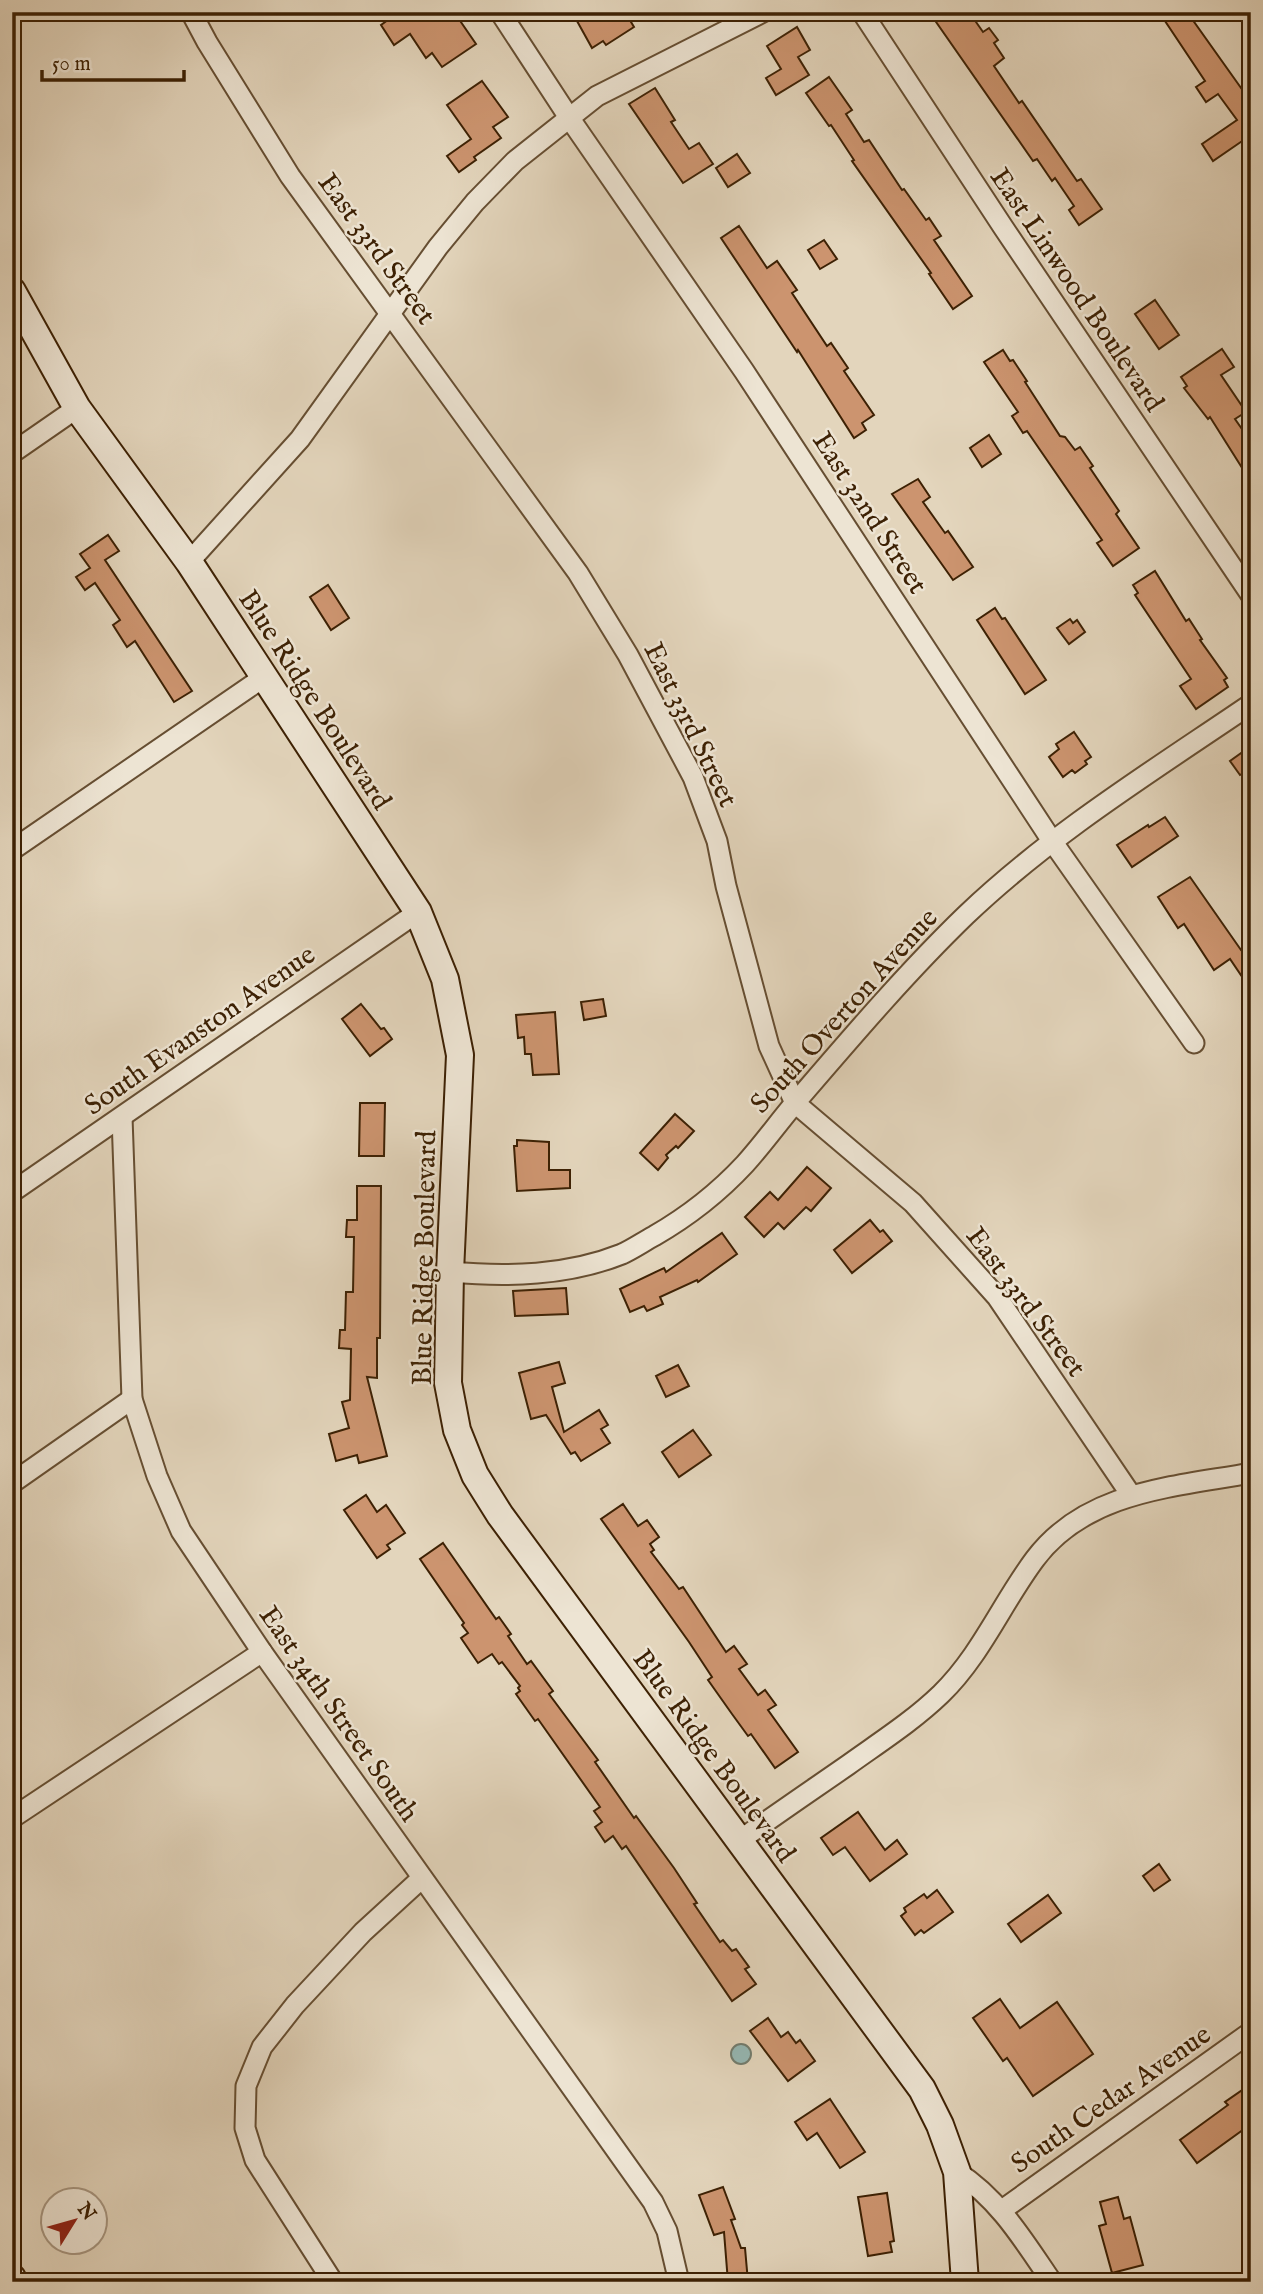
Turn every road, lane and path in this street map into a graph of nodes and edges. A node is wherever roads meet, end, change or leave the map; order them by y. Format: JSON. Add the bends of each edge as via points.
{"nodes":[{"id":1,"x":191,"y":12,"type":"edge"},
{"id":2,"x":500,"y":12,"type":"edge"},
{"id":3,"x":763,"y":12,"type":"edge"},
{"id":4,"x":862,"y":12,"type":"edge"},
{"id":5,"x":568,"y":116,"type":"junction"},
{"id":6,"x":12,"y":291,"type":"edge"},
{"id":7,"x":391,"y":315,"type":"junction"},
{"id":8,"x":77,"y":408,"type":"junction"},
{"id":9,"x":12,"y":453,"type":"edge"},
{"id":10,"x":189,"y":562,"type":"junction"},
{"id":11,"x":1251,"y":595,"type":"edge"},
{"id":12,"x":264,"y":677,"type":"junction"},
{"id":13,"x":1251,"y":704,"type":"edge"},
{"id":14,"x":1052,"y":841,"type":"junction"},
{"id":15,"x":12,"y":850,"type":"edge"},
{"id":16,"x":418,"y":912,"type":"junction"},
{"id":17,"x":1194,"y":1043,"type":"dead end"},
{"id":18,"x":795,"y":1103,"type":"junction"},
{"id":19,"x":122,"y":1117,"type":"junction"},
{"id":20,"x":12,"y":1192,"type":"edge"},
{"id":21,"x":450,"y":1272,"type":"junction"},
{"id":22,"x":132,"y":1399,"type":"junction"},
{"id":23,"x":1251,"y":1473,"type":"edge"},
{"id":24,"x":12,"y":1483,"type":"edge"},
{"id":25,"x":1131,"y":1495,"type":"junction"},
{"id":26,"x":262,"y":1652,"type":"junction"},
{"id":27,"x":12,"y":1818,"type":"edge"},
{"id":28,"x":739,"y":1841,"type":"junction"},
{"id":29,"x":422,"y":1878,"type":"junction"},
{"id":30,"x":1251,"y":2032,"type":"edge"},
{"id":31,"x":957,"y":2172,"type":"junction"},
{"id":32,"x":1002,"y":2210,"type":"junction"},
{"id":33,"x":333,"y":2282,"type":"edge"},
{"id":34,"x":679,"y":2282,"type":"edge"},
{"id":35,"x":965,"y":2282,"type":"edge"},
{"id":36,"x":1052,"y":2282,"type":"edge"}],
"edges":[{"from":1,"to":7,"type":"street","name":"East 33rd Street","via":[[290,176]]},
{"from":2,"to":5,"type":"street","name":"East 32nd Street"},
{"from":3,"to":5,"type":"street","via":[[619,84]]},
{"from":4,"to":11,"type":"street","name":"East Linwood Boulevard"},
{"from":5,"to":7,"type":"street","via":[[475,202]]},
{"from":5,"to":14,"type":"street","name":"East 32nd Street","via":[[744,371]]},
{"from":6,"to":8,"type":"street","name":"Blue Ridge Boulevard"},
{"from":7,"to":10,"type":"street","via":[[300,439]]},
{"from":7,"to":18,"type":"street","name":"East 33rd Street","via":[[578,573],[693,778],[718,841],[769,1046]]},
{"from":8,"to":9,"type":"street"},
{"from":8,"to":10,"type":"street","name":"Blue Ridge Boulevard"},
{"from":10,"to":12,"type":"street","name":"Blue Ridge Boulevard"},
{"from":12,"to":15,"type":"street"},
{"from":12,"to":16,"type":"street","name":"Blue Ridge Boulevard"},
{"from":13,"to":14,"type":"street","name":"South Overton Avenue"},
{"from":14,"to":17,"type":"street","name":"East 32nd Street"},
{"from":14,"to":18,"type":"street","name":"South Overton Avenue","via":[[967,914]]},
{"from":16,"to":19,"type":"street","name":"South Evanston Avenue"},
{"from":16,"to":21,"type":"street","name":"Blue Ridge Boulevard","via":[[445,979],[460,1055]]},
{"from":18,"to":21,"type":"street","name":"South Overton Avenue","via":[[719,1189],[623,1254],[536,1273]]},
{"from":18,"to":25,"type":"street","name":"East 33rd Street","via":[[913,1203],[971,1266]]},
{"from":19,"to":20,"type":"street","name":"South Evanston Avenue"},
{"from":19,"to":22,"type":"street","name":"East 34th Street South"},
{"from":21,"to":28,"type":"street","name":"Blue Ridge Boulevard","via":[[448,1383],[457,1430],[475,1475]]},
{"from":22,"to":24,"type":"street"},
{"from":22,"to":26,"type":"street","name":"East 34th Street South","via":[[156,1476],[181,1531]]},
{"from":23,"to":25,"type":"street"},
{"from":25,"to":28,"type":"street","via":[[1067,1526],[1036,1558],[978,1650],[943,1692],[907,1724]]},
{"from":26,"to":27,"type":"street"},
{"from":26,"to":29,"type":"street","name":"East 34th Street South"},
{"from":28,"to":31,"type":"street","name":"Blue Ridge Boulevard","via":[[922,2089]]},
{"from":29,"to":33,"type":"street","via":[[363,1932],[295,2005],[262,2047],[246,2086],[245,2128],[255,2160]]},
{"from":29,"to":34,"type":"street","name":"East 34th Street South","via":[[653,2202],[667,2231]]},
{"from":30,"to":32,"type":"street","name":"South Cedar Avenue"},
{"from":31,"to":32,"type":"street"},
{"from":31,"to":35,"type":"street","name":"Blue Ridge Boulevard"},
{"from":32,"to":36,"type":"street"}]}
